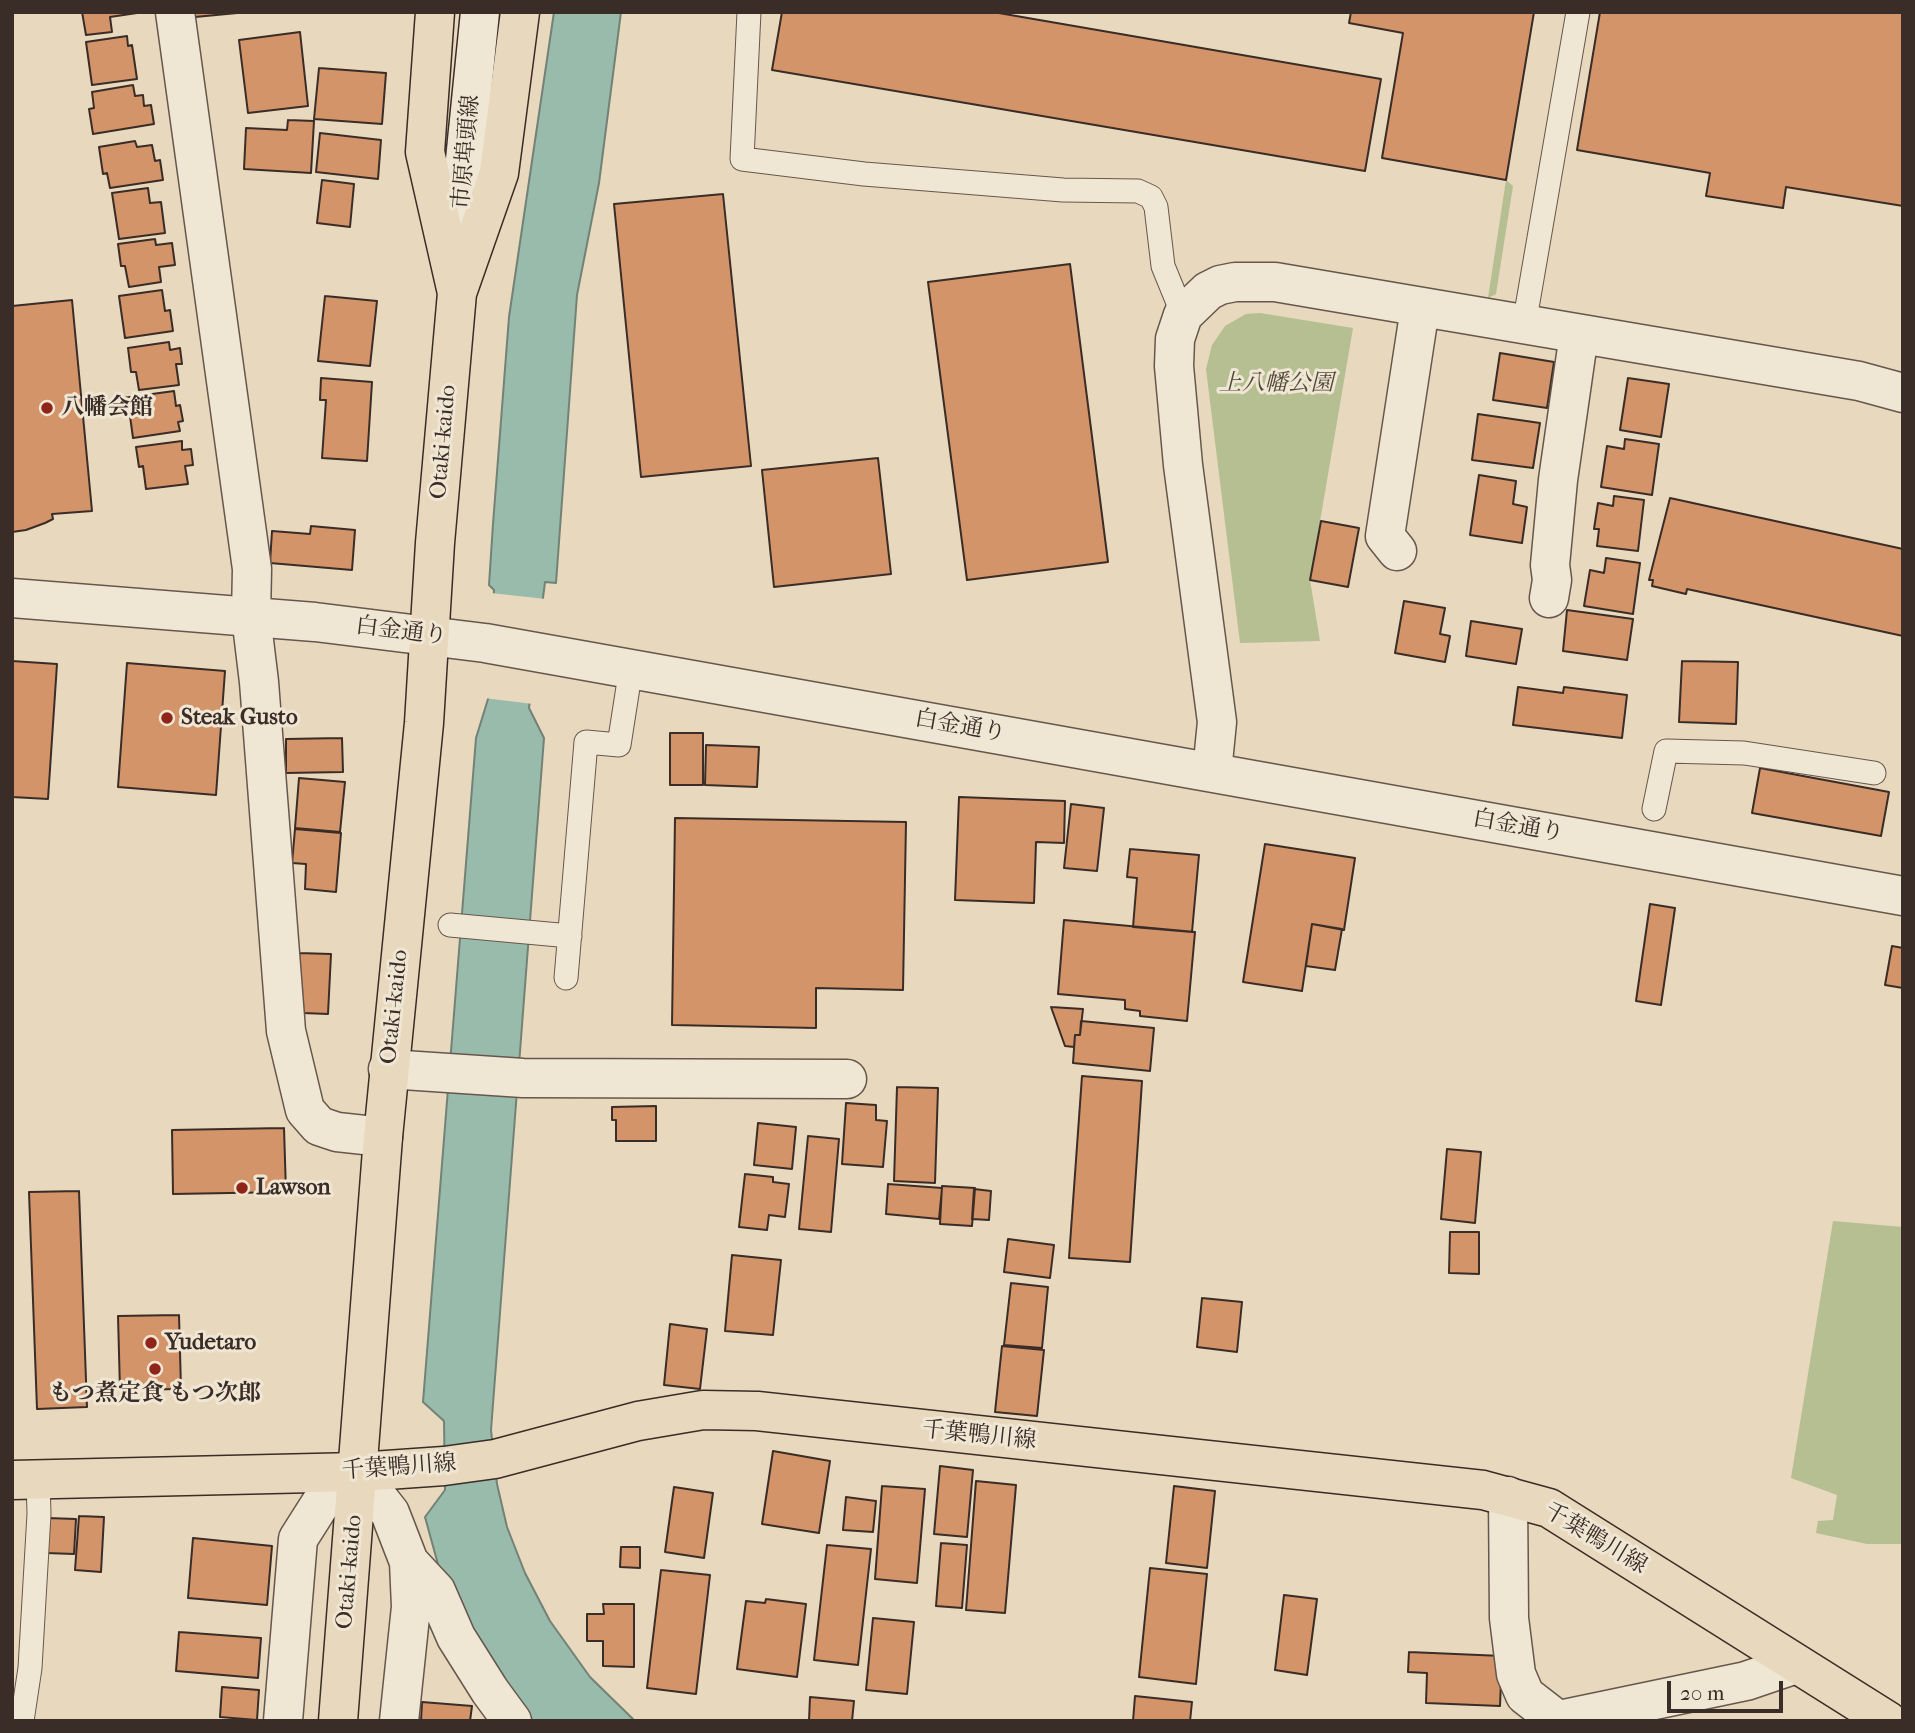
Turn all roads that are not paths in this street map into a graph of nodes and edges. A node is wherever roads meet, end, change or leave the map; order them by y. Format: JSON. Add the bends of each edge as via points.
{"nodes":[{"id":1,"x":175,"y":12,"type":"edge"},
{"id":2,"x":435,"y":12,"type":"edge"},
{"id":3,"x":480,"y":12,"type":"edge"},
{"id":4,"x":520,"y":12,"type":"edge"},
{"id":5,"x":749,"y":12,"type":"edge"},
{"id":6,"x":1578,"y":12,"type":"edge"},
{"id":7,"x":457,"y":293,"type":"junction"},
{"id":8,"x":1420,"y":308,"type":"junction"},
{"id":9,"x":1183,"y":315,"type":"junction"},
{"id":10,"x":1524,"y":325,"type":"junction"},
{"id":11,"x":1579,"y":334,"type":"junction"},
{"id":12,"x":1903,"y":393,"type":"edge"},
{"id":13,"x":1397,"y":551,"type":"dead end"},
{"id":14,"x":12,"y":598,"type":"edge"},
{"id":15,"x":1549,"y":598,"type":"dead end"},
{"id":16,"x":251,"y":616,"type":"junction"},
{"id":17,"x":429,"y":634,"type":"junction"},
{"id":18,"x":631,"y":668,"type":"junction"},
{"id":19,"x":1212,"y":772,"type":"junction"},
{"id":20,"x":1874,"y":773,"type":"dead end"},
{"id":21,"x":1654,"y":809,"type":"dead end"},
{"id":22,"x":1903,"y":896,"type":"edge"},
{"id":23,"x":454,"y":926,"type":"dead end"},
{"id":24,"x":570,"y":936,"type":"junction"},
{"id":25,"x":566,"y":978,"type":"dead end"},
{"id":26,"x":388,"y":1069,"type":"junction"},
{"id":27,"x":847,"y":1079,"type":"dead end"},
{"id":28,"x":383,"y":1137,"type":"junction"},
{"id":29,"x":358,"y":1472,"type":"junction"},
{"id":30,"x":25,"y":1479,"type":"edge"},
{"id":31,"x":1508,"y":1496,"type":"junction"},
{"id":32,"x":409,"y":1562,"type":"junction"},
{"id":33,"x":1796,"y":1664,"type":"junction"},
{"id":34,"x":1555,"y":1720,"type":"edge"},
{"id":35,"x":22,"y":1721,"type":"edge"},
{"id":36,"x":283,"y":1721,"type":"edge"},
{"id":37,"x":338,"y":1721,"type":"edge"},
{"id":38,"x":400,"y":1721,"type":"edge"},
{"id":39,"x":512,"y":1721,"type":"edge"},
{"id":40,"x":1888,"y":1721,"type":"edge"}],
"edges":[{"from":1,"to":16,"type":"street","via":[[252,569]]},
{"from":2,"to":7,"type":"main road","name":"Otaki-kaido","via":[[425,152]]},
{"from":3,"to":7,"type":"street","name":"市原埠頭線","via":[[464,160]]},
{"from":4,"to":7,"type":"main road","name":"Otaki-kaido","via":[[499,173]]},
{"from":5,"to":9,"type":"lane","via":[[742,159],[864,174],[1063,190],[1138,191],[1151,197],[1156,207],[1163,266]]},
{"from":6,"to":10,"type":"lane"},
{"from":7,"to":17,"type":"main road","name":"Otaki-kaido"},
{"from":8,"to":9,"type":"street","via":[[1250,281],[1208,291]]},
{"from":8,"to":10,"type":"street"},
{"from":8,"to":13,"type":"street","via":[[1385,537]]},
{"from":9,"to":19,"type":"street","via":[[1175,339],[1174,366],[1217,722]]},
{"from":10,"to":11,"type":"street"},
{"from":11,"to":12,"type":"street"},
{"from":11,"to":15,"type":"street","via":[[1558,480]]},
{"from":14,"to":16,"type":"street","name":"白金通り"},
{"from":16,"to":17,"type":"street","name":"白金通り"},
{"from":16,"to":28,"type":"street","via":[[286,1031],[305,1110],[319,1126]]},
{"from":17,"to":18,"type":"street","name":"白金通り"},
{"from":17,"to":26,"type":"main road","name":"Otaki-kaido"},
{"from":18,"to":19,"type":"street","name":"白金通り"},
{"from":18,"to":24,"type":"lane","via":[[619,745],[586,742]]},
{"from":19,"to":22,"type":"street","name":"白金通り"},
{"from":20,"to":21,"type":"lane","via":[[1744,753],[1666,751]]},
{"from":23,"to":24,"type":"lane"},
{"from":24,"to":25,"type":"lane"},
{"from":26,"to":27,"type":"street","via":[[523,1078]]},
{"from":26,"to":28,"type":"main road","name":"Otaki-kaido"},
{"from":28,"to":29,"type":"main road","name":"Otaki-kaido"},
{"from":29,"to":30,"type":"main road","name":"千葉鴨川線"},
{"from":29,"to":31,"type":"main road","name":"千葉鴨川線","via":[[495,1460],[638,1421],[703,1410],[757,1411]]},
{"from":29,"to":32,"type":"street","via":[[390,1513]]},
{"from":29,"to":36,"type":"street","via":[[324,1498],[298,1539]]},
{"from":29,"to":37,"type":"main road","name":"Otaki-kaido"},
{"from":30,"to":35,"type":"lane","via":[[39,1514]]},
{"from":31,"to":33,"type":"main road","name":"千葉鴨川線","via":[[1549,1508]]},
{"from":31,"to":34,"type":"street","via":[[1509,1618],[1516,1674],[1525,1695]]},
{"from":32,"to":38,"type":"street","via":[[411,1606]]},
{"from":32,"to":39,"type":"street","via":[[436,1591],[456,1637]]},
{"from":33,"to":34,"type":"street","via":[[1746,1681]]},
{"from":33,"to":40,"type":"main road","name":"千葉鴨川線"}]}
